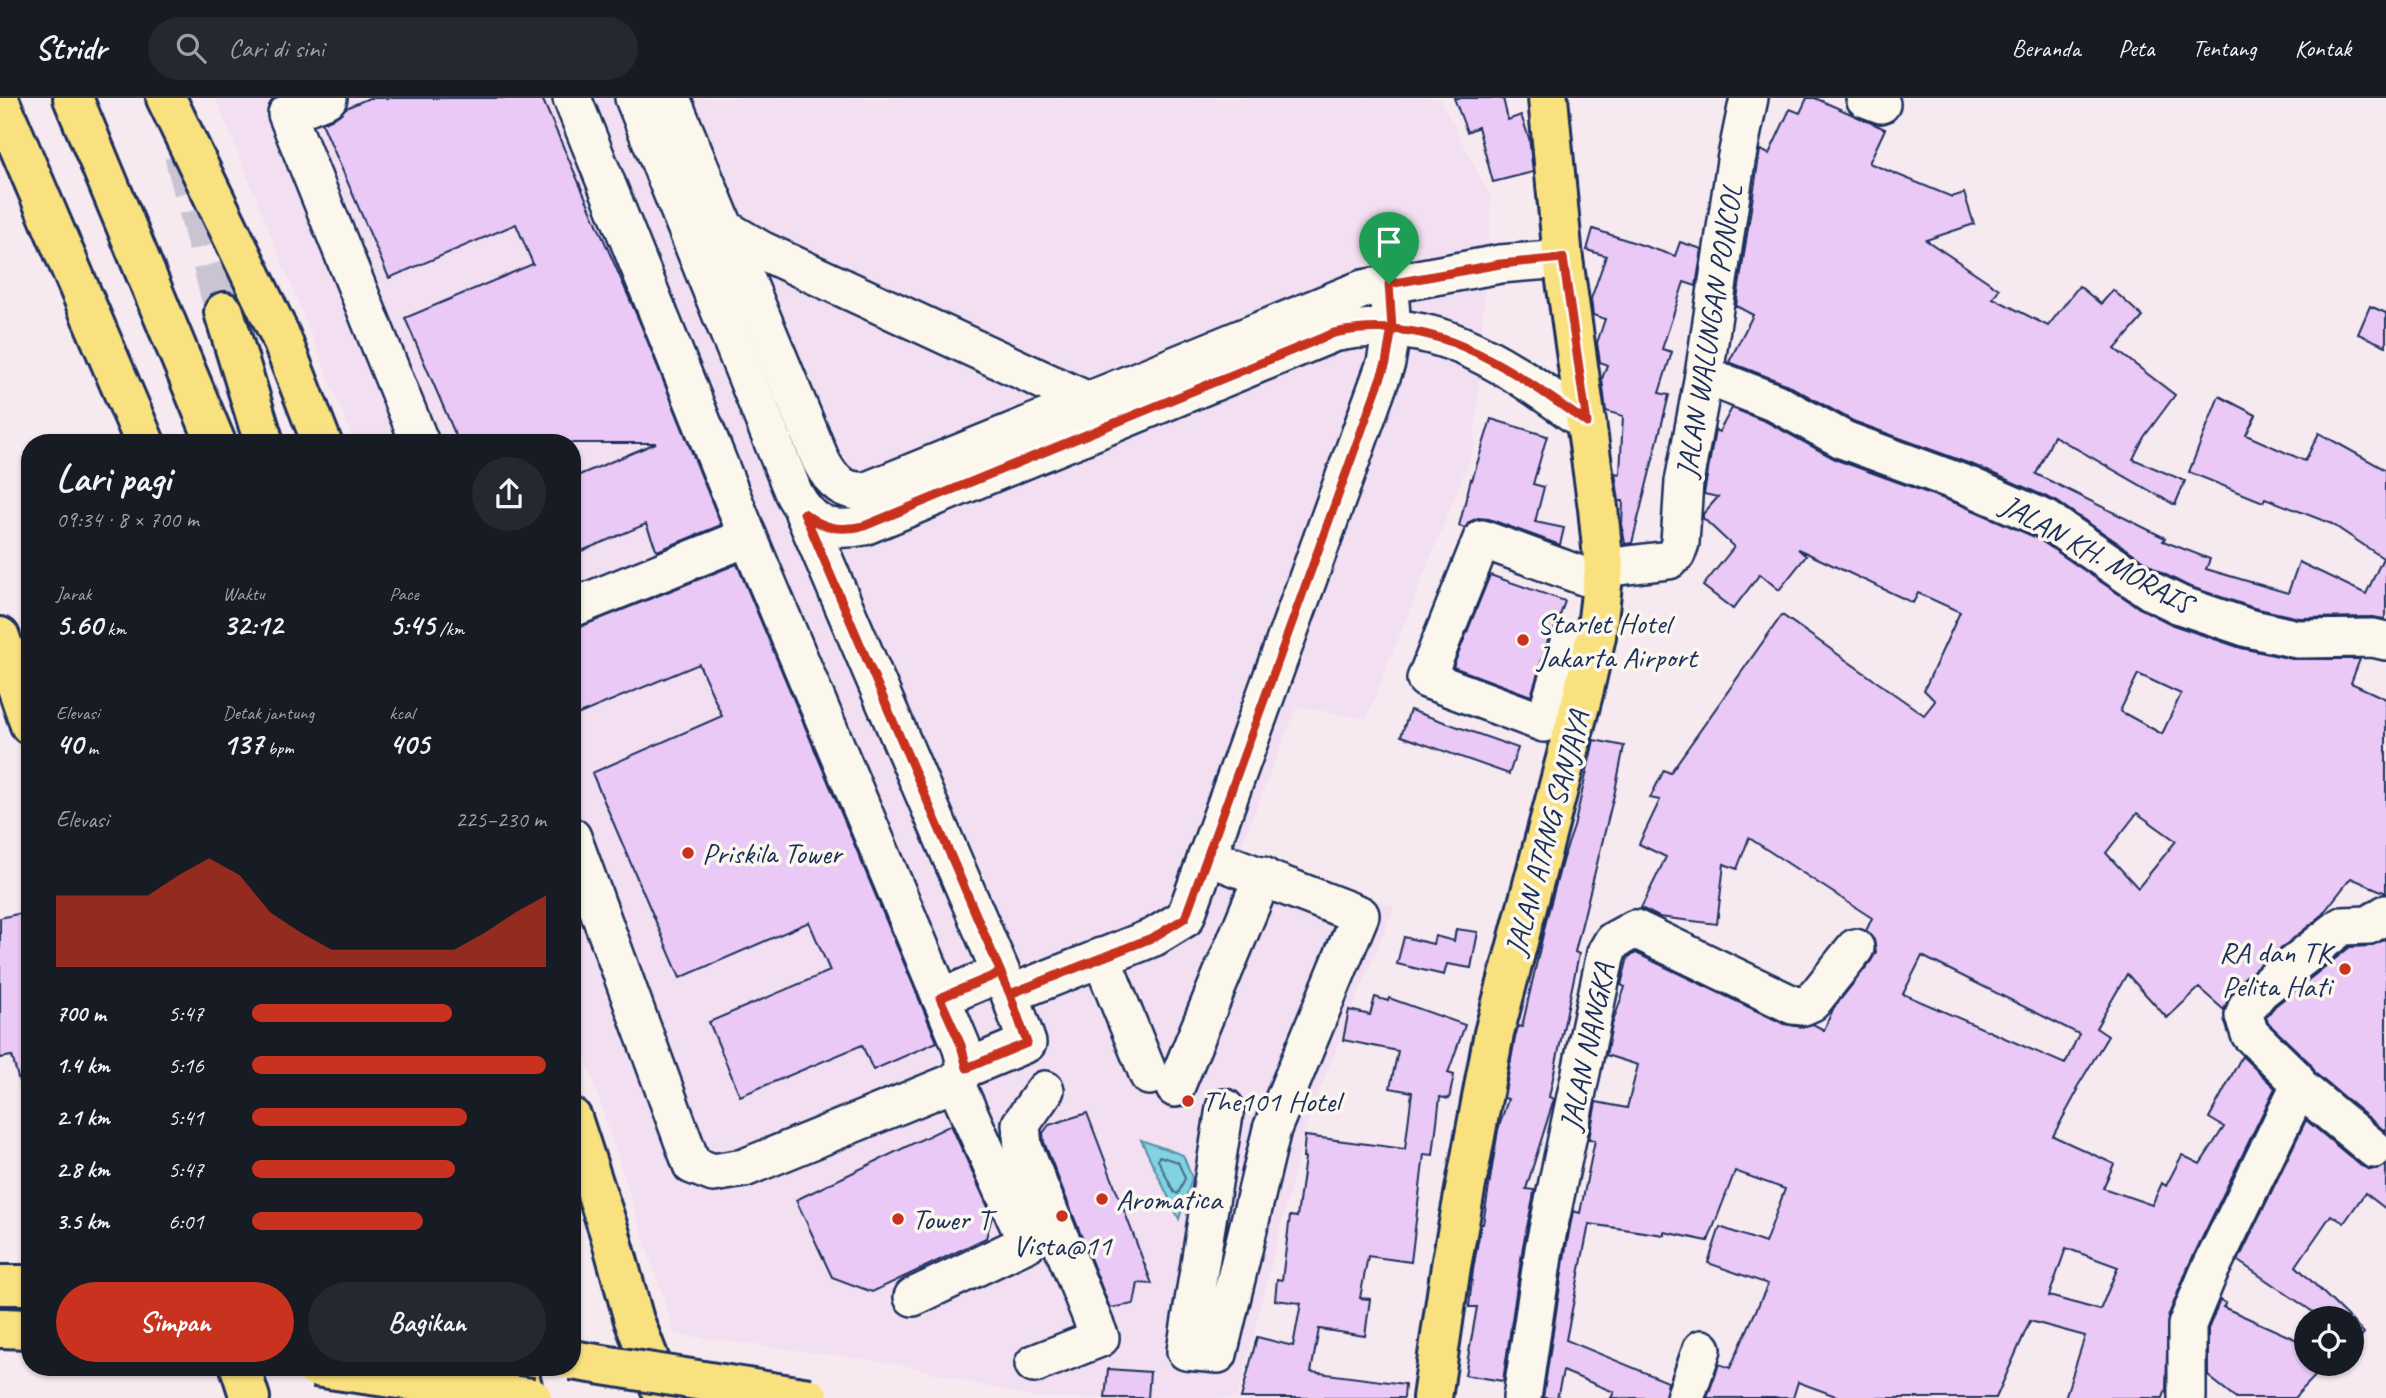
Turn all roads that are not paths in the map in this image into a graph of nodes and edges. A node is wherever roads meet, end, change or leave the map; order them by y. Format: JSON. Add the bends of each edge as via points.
{"nodes":[{"id":1,"x":73,"y":98,"type":"edge"},
{"id":2,"x":166,"y":98,"type":"edge"},
{"id":3,"x":328,"y":98,"type":"edge"},
{"id":4,"x":572,"y":98,"type":"edge"},
{"id":5,"x":634,"y":98,"type":"edge"},
{"id":6,"x":671,"y":98,"type":"edge"},
{"id":7,"x":1548,"y":98,"type":"edge"},
{"id":8,"x":1749,"y":98,"type":"edge"},
{"id":9,"x":0,"y":102,"type":"edge"},
{"id":10,"x":284,"y":106,"type":"edge"},
{"id":11,"x":727,"y":230,"type":"junction"},
{"id":12,"x":1563,"y":258,"type":"junction"},
{"id":13,"x":1389,"y":284,"type":"junction"},
{"id":14,"x":224,"y":312,"type":"tunnel mouth"},
{"id":15,"x":1392,"y":328,"type":"junction"},
{"id":16,"x":1704,"y":375,"type":"junction"},
{"id":17,"x":1088,"y":401,"type":"junction"},
{"id":18,"x":1587,"y":423,"type":"junction"},
{"id":19,"x":141,"y":434,"type":"edge"},
{"id":20,"x":212,"y":434,"type":"edge"},
{"id":21,"x":261,"y":434,"type":"edge"},
{"id":22,"x":318,"y":434,"type":"edge"},
{"id":23,"x":416,"y":434,"type":"edge"},
{"id":24,"x":804,"y":513,"type":"junction"},
{"id":25,"x":748,"y":537,"type":"junction"},
{"id":26,"x":1603,"y":576,"type":"junction"},
{"id":27,"x":581,"y":604,"type":"edge"},
{"id":28,"x":0,"y":638,"type":"edge"},
{"id":29,"x":2385,"y":641,"type":"edge"},
{"id":30,"x":1569,"y":643,"type":"dead end"},
{"id":31,"x":21,"y":699,"type":"edge"},
{"id":32,"x":1558,"y":728,"type":"junction"},
{"id":33,"x":1207,"y":856,"type":"junction"},
{"id":34,"x":581,"y":862,"type":"edge"},
{"id":35,"x":1263,"y":876,"type":"junction"},
{"id":36,"x":2386,"y":914,"type":"edge"},
{"id":37,"x":1855,"y":948,"type":"dead end"},
{"id":38,"x":1101,"y":957,"type":"junction"},
{"id":39,"x":1005,"y":984,"type":"junction"},
{"id":40,"x":940,"y":998,"type":"junction"},
{"id":41,"x":961,"y":1075,"type":"junction"},
{"id":42,"x":2299,"y":1087,"type":"junction"},
{"id":43,"x":1045,"y":1090,"type":"dead end"},
{"id":44,"x":1225,"y":1108,"type":"dead end"},
{"id":45,"x":581,"y":1145,"type":"edge"},
{"id":46,"x":2374,"y":1149,"type":"dead end"},
{"id":47,"x":0,"y":1285,"type":"edge"},
{"id":48,"x":21,"y":1285,"type":"edge"},
{"id":49,"x":913,"y":1297,"type":"dead end"},
{"id":50,"x":0,"y":1328,"type":"edge"},
{"id":51,"x":21,"y":1329,"type":"edge"},
{"id":52,"x":1702,"y":1349,"type":"dead end"},
{"id":53,"x":581,"y":1361,"type":"edge"},
{"id":54,"x":1034,"y":1364,"type":"dead end"},
{"id":55,"x":243,"y":1376,"type":"edge"},
{"id":56,"x":378,"y":1376,"type":"edge"},
{"id":57,"x":453,"y":1376,"type":"edge"},
{"id":58,"x":519,"y":1376,"type":"edge"},
{"id":59,"x":250,"y":1398,"type":"edge"},
{"id":60,"x":457,"y":1398,"type":"edge"},
{"id":61,"x":525,"y":1398,"type":"edge"},
{"id":62,"x":532,"y":1398,"type":"edge"},
{"id":63,"x":664,"y":1398,"type":"edge"},
{"id":64,"x":809,"y":1398,"type":"edge"},
{"id":65,"x":1432,"y":1398,"type":"edge"},
{"id":66,"x":1522,"y":1398,"type":"edge"},
{"id":67,"x":1685,"y":1398,"type":"edge"},
{"id":68,"x":2187,"y":1398,"type":"edge"}],
"edges":[{"from":1,"to":20,"type":"main road"},
{"from":2,"to":22,"type":"main road","via":[[279,335]]},
{"from":3,"to":10,"type":"street"},
{"from":4,"to":25,"type":"street"},
{"from":5,"to":24,"type":"street"},
{"from":6,"to":11,"type":"street"},
{"from":7,"to":12,"type":"main road","name":"JALAN ATANG SANJAYA"},
{"from":8,"to":16,"type":"street","name":"JALAN WALUNGAN PONCOL"},
{"from":9,"to":19,"type":"main road"},
{"from":10,"to":23,"type":"street"},
{"from":11,"to":17,"type":"street","via":[[761,250]]},
{"from":11,"to":17,"type":"street","via":[[821,461],[845,489],[867,491]]},
{"from":12,"to":13,"type":"street"},
{"from":12,"to":18,"type":"main road","name":"JALAN ATANG SANJAYA"},
{"from":13,"to":15,"type":"street"},
{"from":13,"to":17,"type":"street","via":[[1340,296]]},
{"from":14,"to":21,"type":"main road"},
{"from":15,"to":18,"type":"street","via":[[1474,350]]},
{"from":15,"to":24,"type":"street","via":[[1334,333],[864,526],[837,529]]},
{"from":15,"to":33,"type":"street","via":[[1386,363]]},
{"from":16,"to":26,"type":"street","name":"JALAN WALUNGAN PONCOL","via":[[1676,554]]},
{"from":16,"to":29,"type":"street","name":"JALAN KH. MORAIS","via":[[1776,403],[1844,440],[2047,520],[2151,591],[2180,605],[2297,639]]},
{"from":18,"to":26,"type":"main road","name":"JALAN ATANG SANJAYA"},
{"from":24,"to":39,"type":"street"},
{"from":25,"to":27,"type":"street"},
{"from":25,"to":40,"type":"street"},
{"from":26,"to":32,"type":"main road","name":"JALAN ATANG SANJAYA","via":[[1596,636]]},
{"from":26,"to":32,"type":"street","via":[[1482,539],[1426,679]]},
{"from":28,"to":31,"type":"main road"},
{"from":30,"to":32,"type":"street"},
{"from":32,"to":65,"type":"main road","name":"JALAN ATANG SANJAYA","via":[[1494,1033]]},
{"from":33,"to":35,"type":"street"},
{"from":33,"to":38,"type":"street","via":[[1185,918],[1154,937]]},
{"from":34,"to":41,"type":"street","via":[[692,1165],[713,1173],[744,1168]]},
{"from":35,"to":38,"type":"street","via":[[1162,1082]]},
{"from":35,"to":44,"type":"street","via":[[1360,915],[1272,1129],[1218,1354],[1185,1351]]},
{"from":36,"to":42,"type":"street","via":[[2369,925],[2342,926],[2260,991],[2247,1007],[2250,1034]]},
{"from":37,"to":66,"type":"street","name":"JALAN NANGKA","via":[[1812,1002],[1802,1006],[1635,929],[1613,942],[1606,953],[1544,1249]]},
{"from":38,"to":39,"type":"street"},
{"from":39,"to":40,"type":"street"},
{"from":39,"to":41,"type":"street","via":[[1027,1043]]},
{"from":40,"to":41,"type":"street","via":[[961,1045]]},
{"from":41,"to":49,"type":"street","via":[[1027,1243]]},
{"from":42,"to":46,"type":"street"},
{"from":42,"to":68,"type":"street","via":[[2187,1325]]},
{"from":43,"to":54,"type":"street","via":[[1021,1124],[1023,1147],[1100,1338]]},
{"from":45,"to":63,"type":"main road","via":[[634,1320]]},
{"from":47,"to":48,"type":"main road"},
{"from":50,"to":51,"type":"main road"},
{"from":52,"to":67,"type":"street"},
{"from":53,"to":64,"type":"main road","bridge":true},
{"from":55,"to":59,"type":"main road"},
{"from":56,"to":62,"type":"main road","bridge":true},
{"from":57,"to":60,"type":"main road"},
{"from":58,"to":61,"type":"main road"}]}
